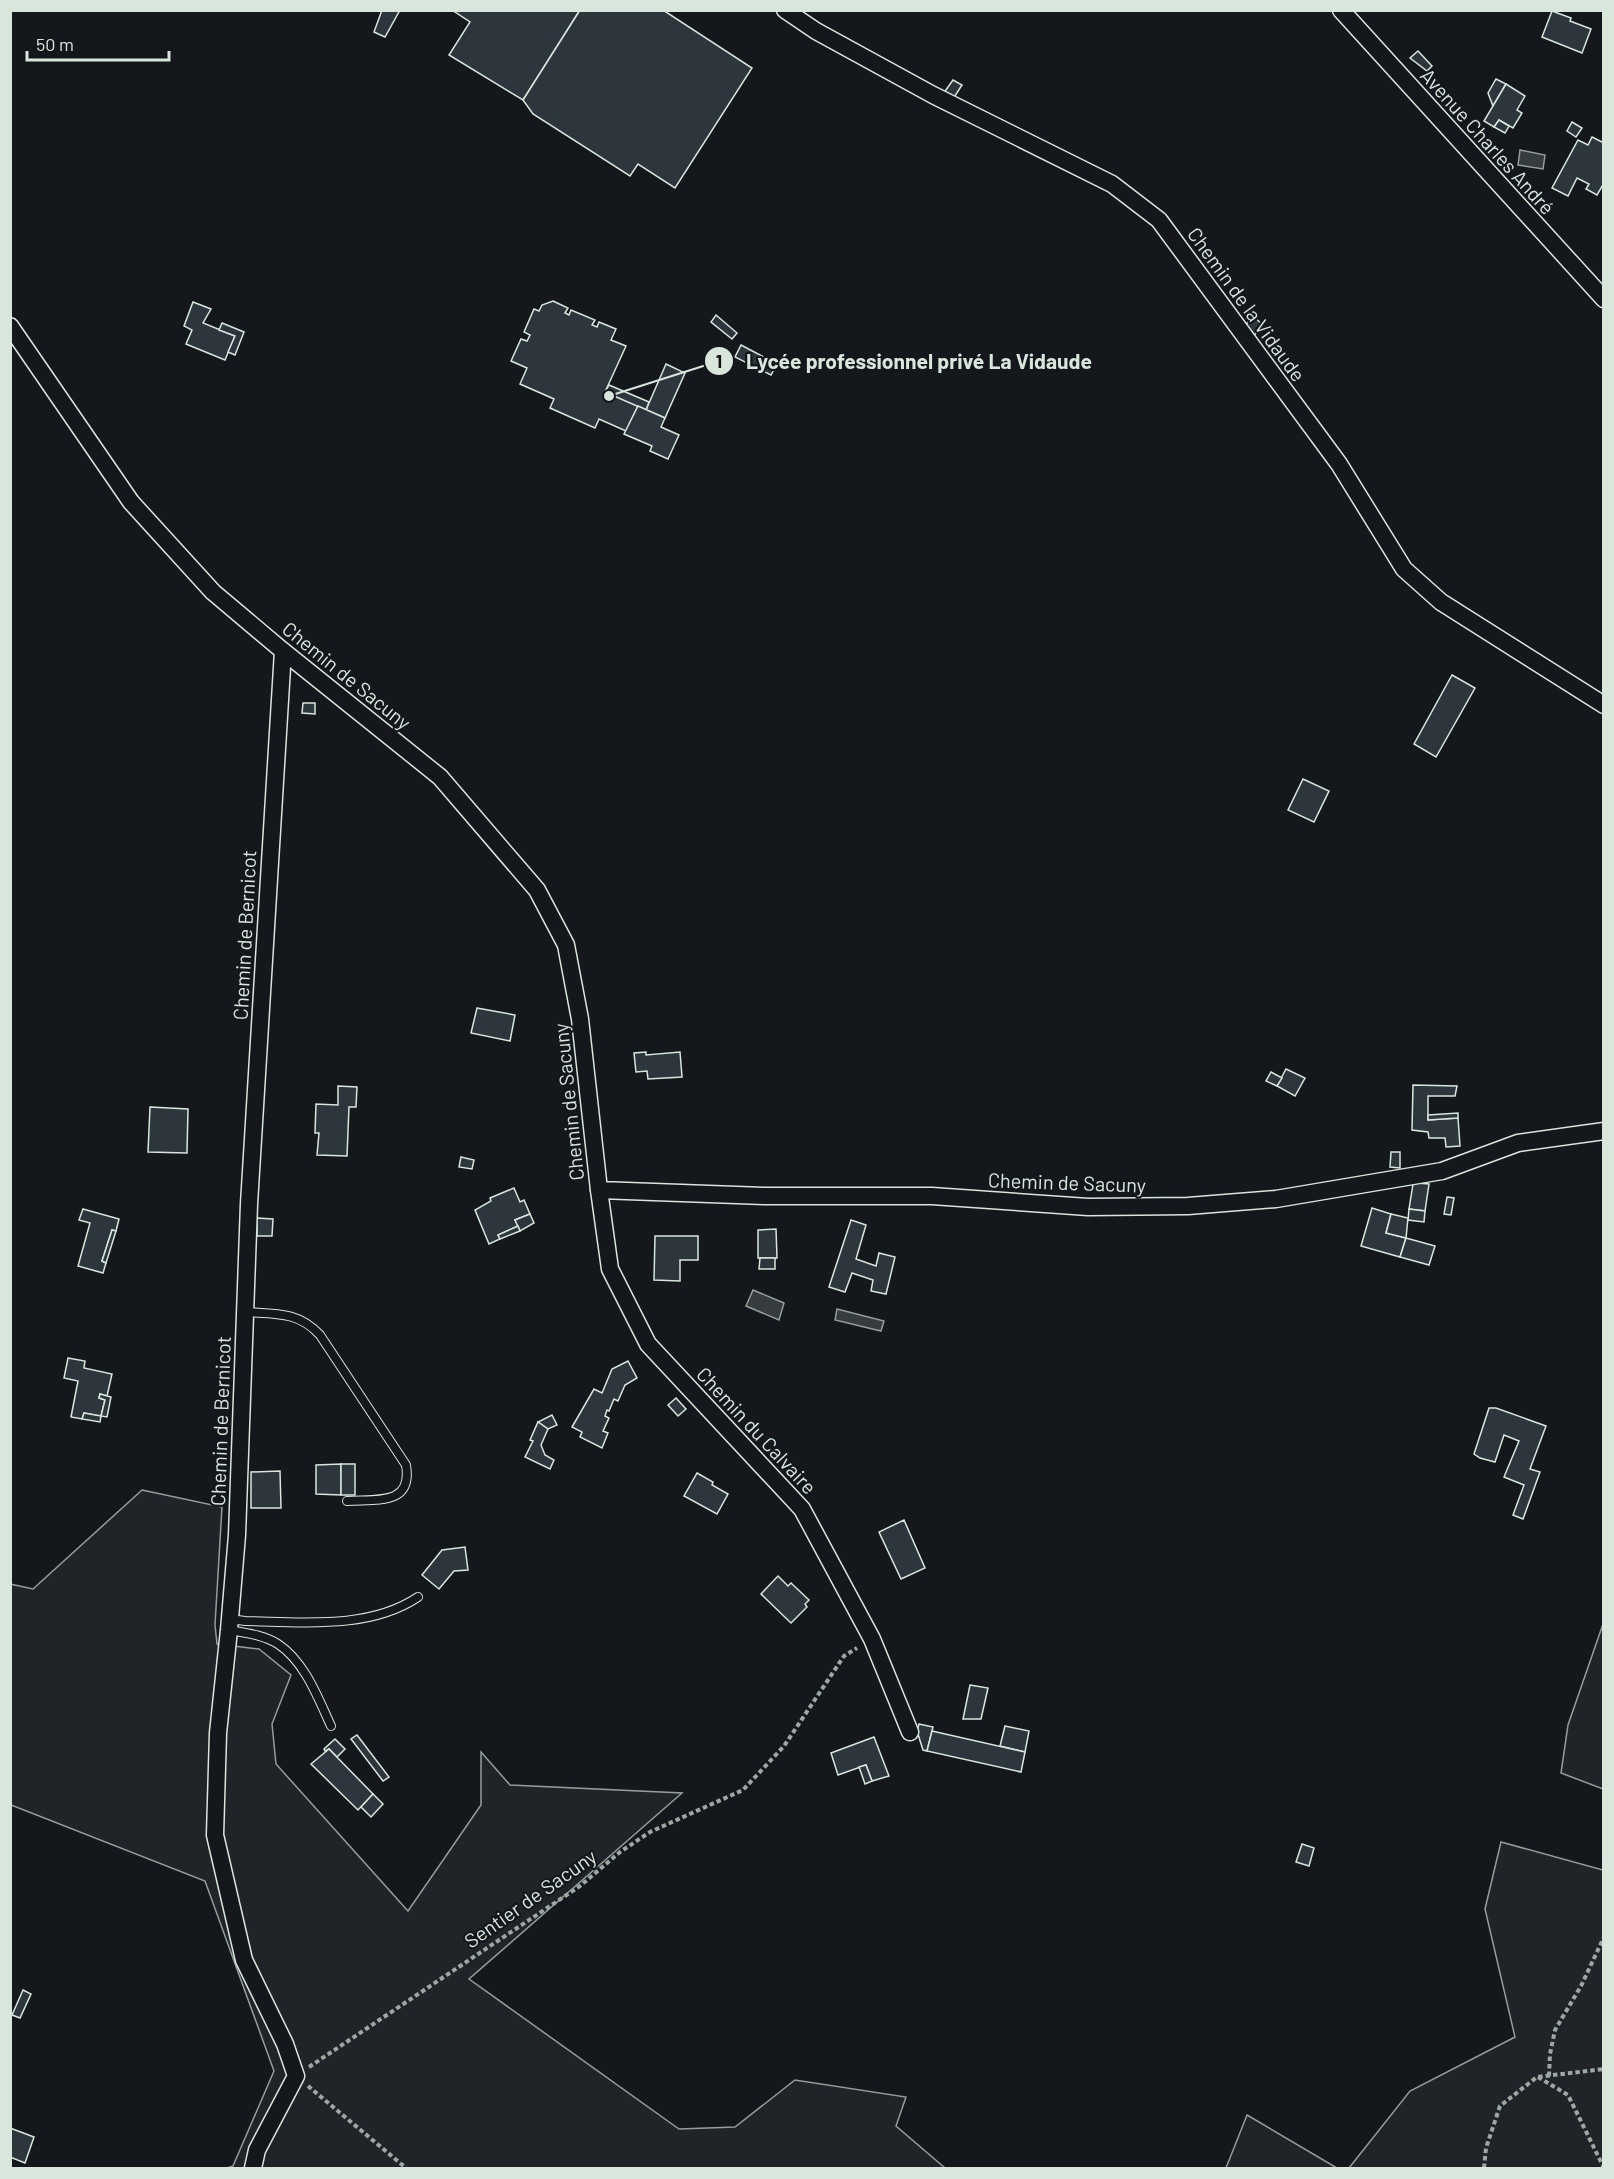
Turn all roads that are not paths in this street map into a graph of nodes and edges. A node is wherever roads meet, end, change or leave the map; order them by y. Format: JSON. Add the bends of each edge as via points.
{"nodes":[{"id":1,"x":785,"y":10,"type":"edge"},
{"id":2,"x":1341,"y":10,"type":"edge"},
{"id":3,"x":1604,"y":299,"type":"edge"},
{"id":4,"x":10,"y":326,"type":"edge"},
{"id":5,"x":282,"y":651,"type":"junction"},
{"id":6,"x":1604,"y":705,"type":"edge"},
{"id":7,"x":1604,"y":1131,"type":"edge"},
{"id":8,"x":599,"y":1190,"type":"junction"},
{"id":9,"x":245,"y":1311,"type":"junction"},
{"id":10,"x":347,"y":1501,"type":"dead end"},
{"id":11,"x":418,"y":1597,"type":"dead end"},
{"id":12,"x":230,"y":1624,"type":"junction"},
{"id":13,"x":331,"y":1726,"type":"dead end"},
{"id":14,"x":910,"y":1732,"type":"dead end"},
{"id":15,"x":253,"y":2169,"type":"edge"}],
"edges":[{"from":1,"to":6,"type":"street","name":"Chemin de la Vidaude","via":[[933,95],[1112,184],[1159,220],[1339,464],[1404,569],[1441,602]]},
{"from":2,"to":3,"type":"street","name":"Avenue Charles André"},
{"from":4,"to":5,"type":"street","name":"Chemin de Sacuny","via":[[131,501],[213,592]]},
{"from":5,"to":8,"type":"street","name":"Chemin de Sacuny","via":[[440,777],[537,890],[566,945],[580,1018]]},
{"from":5,"to":9,"type":"street","name":"Chemin de Bernicot"},
{"from":7,"to":8,"type":"street","name":"Chemin de Sacuny","via":[[1518,1143],[1442,1171],[1276,1198],[1188,1206],[1088,1207],[932,1196],[765,1196]]},
{"from":8,"to":14,"type":"street","name":"Chemin du Calvaire","via":[[610,1269],[648,1344],[802,1509],[872,1639]]},
{"from":9,"to":10,"type":"lane","via":[[287,1315],[309,1323],[406,1465],[405,1489],[397,1496]]},
{"from":9,"to":12,"type":"street","name":"Chemin de Bernicot"},
{"from":11,"to":12,"type":"lane","via":[[385,1613],[339,1621]]},
{"from":12,"to":13,"type":"lane","via":[[279,1644],[306,1675]]},
{"from":12,"to":15,"type":"street","name":"Chemin de Bernicot","via":[[218,1733],[215,1835],[244,1960],[285,2044],[296,2076],[257,2150]]}]}
